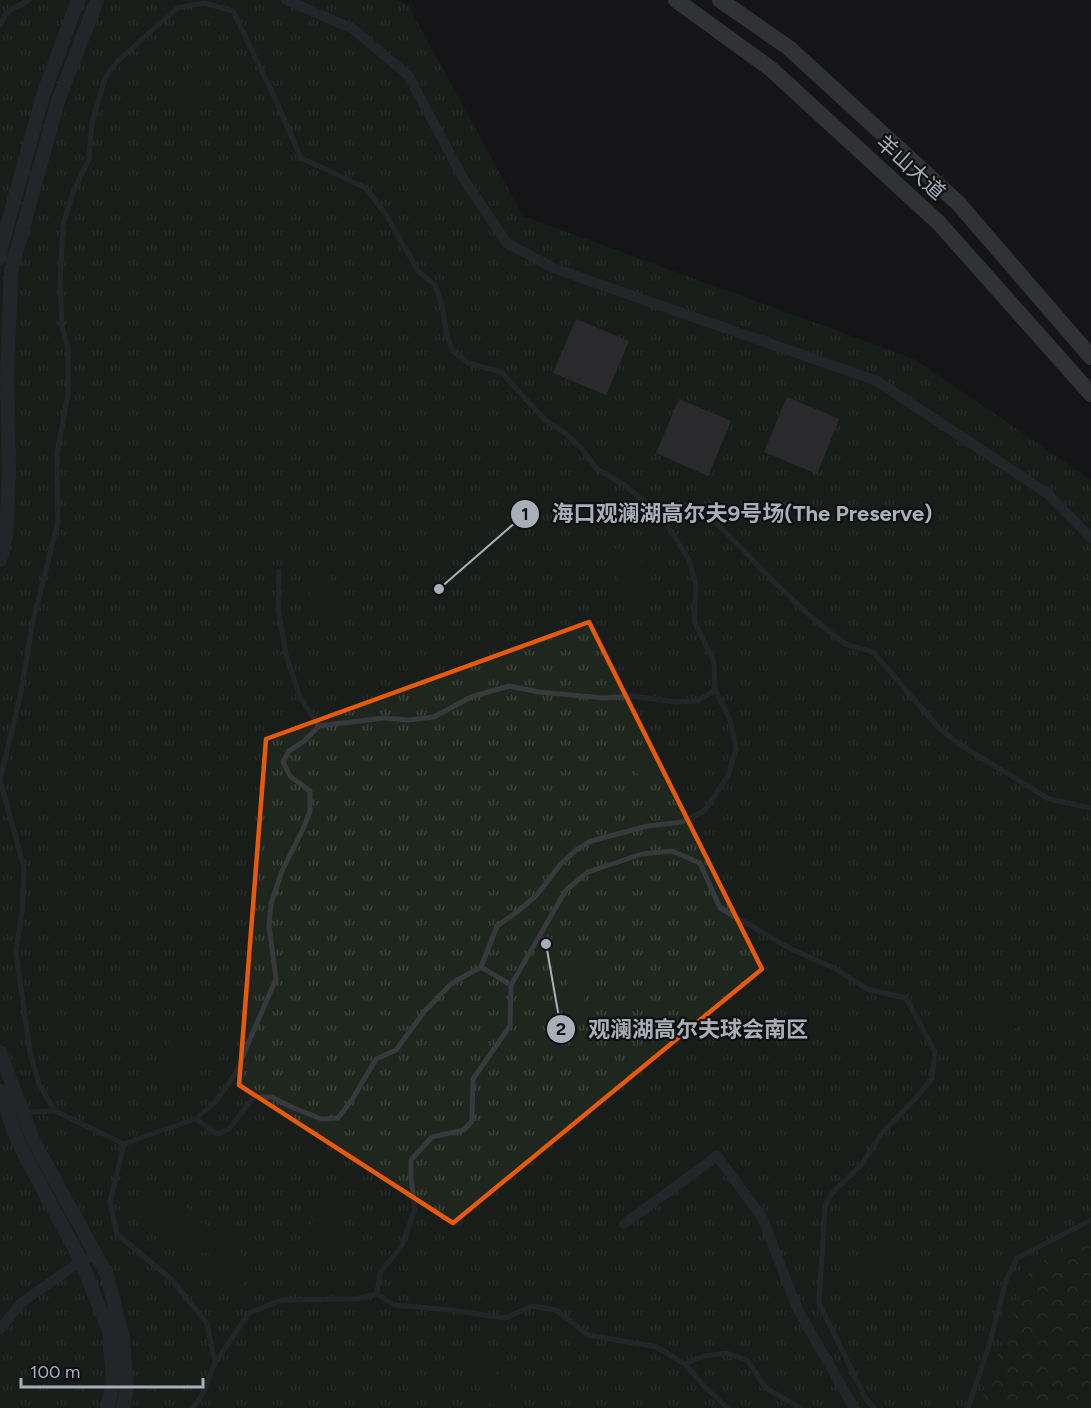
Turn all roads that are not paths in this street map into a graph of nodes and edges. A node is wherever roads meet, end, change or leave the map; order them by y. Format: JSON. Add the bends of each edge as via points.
{"nodes":[{"id":1,"x":28,"y":0,"type":"edge"},
{"id":2,"x":78,"y":0,"type":"edge"},
{"id":3,"x":97,"y":0,"type":"edge"},
{"id":4,"x":286,"y":0,"type":"edge"},
{"id":5,"x":676,"y":0,"type":"edge"},
{"id":6,"x":720,"y":0,"type":"edge"},
{"id":7,"x":0,"y":25,"type":"edge"},
{"id":8,"x":0,"y":258,"type":"edge"},
{"id":9,"x":1091,"y":357,"type":"edge"},
{"id":10,"x":1091,"y":394,"type":"edge"},
{"id":11,"x":660,"y":514,"type":"junction"},
{"id":12,"x":1091,"y":538,"type":"edge"},
{"id":13,"x":0,"y":560,"type":"edge"},
{"id":14,"x":279,"y":571,"type":"dead end"},
{"id":15,"x":715,"y":690,"type":"junction"},
{"id":16,"x":319,"y":726,"type":"junction"},
{"id":17,"x":1091,"y":808,"type":"edge"},
{"id":18,"x":481,"y":967,"type":"junction"},
{"id":19,"x":511,"y":985,"type":"junction"},
{"id":20,"x":0,"y":1052,"type":"edge"},
{"id":21,"x":0,"y":1091,"type":"edge"},
{"id":22,"x":55,"y":1111,"type":"junction"},
{"id":23,"x":31,"y":1112,"type":"dead end"},
{"id":24,"x":196,"y":1119,"type":"junction"},
{"id":25,"x":124,"y":1144,"type":"junction"},
{"id":26,"x":1091,"y":1220,"type":"edge"},
{"id":27,"x":624,"y":1224,"type":"dead end"},
{"id":28,"x":96,"y":1255,"type":"junction"},
{"id":29,"x":81,"y":1261,"type":"junction"},
{"id":30,"x":377,"y":1294,"type":"junction"},
{"id":31,"x":0,"y":1329,"type":"edge"},
{"id":32,"x":215,"y":1364,"type":"junction"},
{"id":33,"x":685,"y":1364,"type":"junction"},
{"id":34,"x":108,"y":1408,"type":"edge"},
{"id":35,"x":123,"y":1408,"type":"edge"},
{"id":36,"x":193,"y":1408,"type":"edge"},
{"id":37,"x":728,"y":1408,"type":"edge"},
{"id":38,"x":800,"y":1408,"type":"edge"},
{"id":39,"x":854,"y":1408,"type":"edge"},
{"id":40,"x":874,"y":1408,"type":"edge"},
{"id":41,"x":968,"y":1408,"type":"edge"}],
"edges":[{"from":1,"to":7,"type":"lane","via":[[7,12]]},
{"from":2,"to":8,"type":"street","via":[[43,95]]},
{"from":3,"to":13,"type":"street","via":[[58,101],[11,271],[9,472],[6,536]]},
{"from":4,"to":12,"type":"street","via":[[353,29],[408,75],[463,178],[507,243],[553,267],[877,381],[1048,494]]},
{"from":5,"to":10,"type":"main road","name":"羊山大道","via":[[771,69],[939,223]]},
{"from":6,"to":9,"type":"main road","name":"羊山大道","via":[[789,48],[958,203]]},
{"from":11,"to":15,"type":"lane","via":[[689,560],[696,585],[694,621],[714,662]]},
{"from":11,"to":17,"type":"lane","via":[[684,506],[701,507],[811,616],[845,644],[873,652],[939,728],[959,744],[1050,799]]},
{"from":11,"to":22,"type":"lane","via":[[597,469],[581,448],[545,420],[501,372],[468,363],[453,351],[435,285],[419,272],[366,188],[301,158],[233,11],[204,3],[177,8],[118,61],[105,78],[92,123],[89,159],[63,225],[60,282],[62,327],[68,348],[68,394],[57,454],[58,522],[0,780],[24,868],[16,952],[30,1053],[39,1084]]},
{"from":14,"to":16,"type":"lane","via":[[278,608],[286,655],[300,697]]},
{"from":15,"to":16,"type":"lane","via":[[698,701],[676,702],[539,692],[509,686],[471,697],[434,717]]},
{"from":15,"to":18,"type":"lane","via":[[730,719],[736,749],[728,776],[704,811],[682,822],[648,826],[591,841],[576,850],[536,896],[497,926]]},
{"from":16,"to":24,"type":"lane","via":[[289,751],[283,762],[290,776],[310,791],[310,811],[271,904],[269,926],[276,979],[234,1076],[216,1101]]},
{"from":18,"to":19,"type":"lane"},
{"from":18,"to":24,"type":"lane","via":[[453,982],[396,1050],[376,1059],[338,1118],[322,1119],[272,1097],[254,1097],[229,1129],[217,1134]]},
{"from":19,"to":30,"type":"lane","via":[[510,1026],[472,1079],[472,1121],[464,1130],[432,1137],[411,1160],[415,1209],[402,1245],[380,1273]]},
{"from":19,"to":40,"type":"lane","via":[[566,890],[588,872],[642,854],[672,850],[700,862],[720,908],[867,989],[906,998],[935,1052],[932,1078],[882,1133],[862,1164],[832,1193],[825,1206],[819,1303]]},
{"from":20,"to":28,"type":"street","via":[[33,1140]]},
{"from":21,"to":29,"type":"street","via":[[18,1142]]},
{"from":22,"to":23,"type":"lane"},
{"from":22,"to":25,"type":"lane"},
{"from":24,"to":25,"type":"lane"},
{"from":25,"to":32,"type":"lane","via":[[110,1202],[117,1234],[171,1279],[207,1323]]},
{"from":26,"to":41,"type":"lane","via":[[1017,1258],[1006,1281]]},
{"from":27,"to":39,"type":"street","via":[[717,1156],[762,1217],[798,1310]]},
{"from":28,"to":29,"type":"street"},
{"from":28,"to":35,"type":"street","via":[[107,1275],[123,1340],[127,1388]]},
{"from":29,"to":31,"type":"street","via":[[21,1303]]},
{"from":29,"to":34,"type":"street","via":[[109,1331],[113,1381]]},
{"from":30,"to":32,"type":"lane","via":[[355,1299],[282,1300],[249,1313]]},
{"from":30,"to":33,"type":"lane","via":[[394,1305],[505,1318],[532,1306],[556,1310],[588,1335],[657,1347]]},
{"from":32,"to":36,"type":"lane"},
{"from":33,"to":37,"type":"lane"},
{"from":33,"to":38,"type":"lane","via":[[727,1353],[747,1360],[766,1388]]}]}
